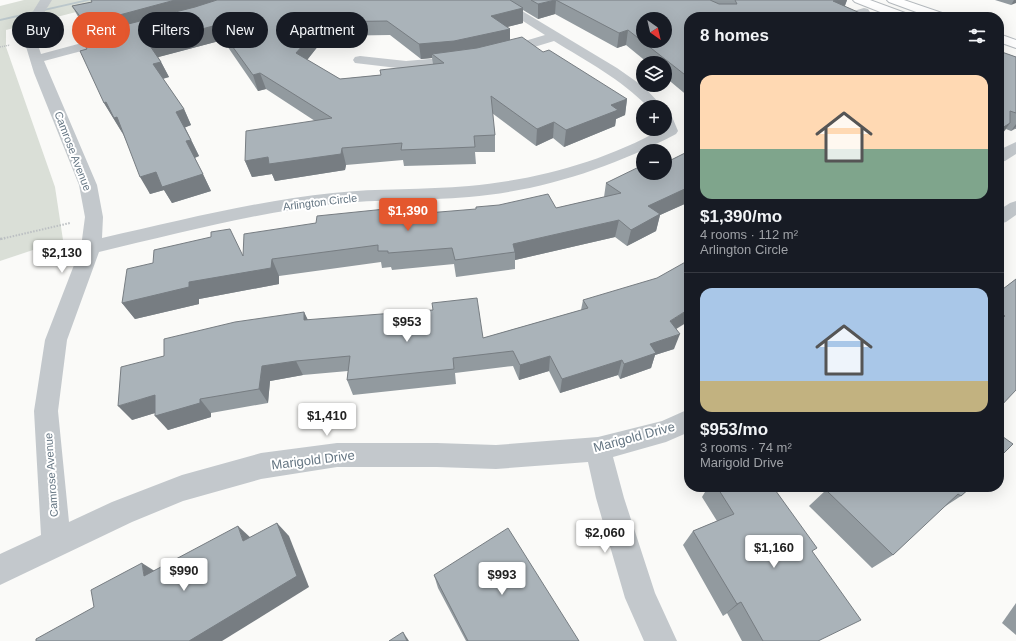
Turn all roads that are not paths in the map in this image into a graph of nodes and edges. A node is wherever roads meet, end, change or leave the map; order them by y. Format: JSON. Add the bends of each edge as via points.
{"nodes":[{"id":1,"x":46,"y":0,"type":"edge"},
{"id":2,"x":496,"y":0,"type":"edge"},
{"id":3,"x":859,"y":0,"type":"edge"},
{"id":4,"x":893,"y":0,"type":"edge"},
{"id":5,"x":891,"y":12,"type":"edge"},
{"id":6,"x":927,"y":12,"type":"edge"},
{"id":7,"x":556,"y":36,"type":"junction"},
{"id":8,"x":1004,"y":40,"type":"edge"},
{"id":9,"x":1016,"y":44,"type":"edge"},
{"id":10,"x":78,"y":48,"type":"edge"},
{"id":11,"x":489,"y":56,"type":"edge"},
{"id":12,"x":476,"y":58,"type":"edge"},
{"id":13,"x":36,"y":59,"type":"junction"},
{"id":14,"x":360,"y":60,"type":"dead end"},
{"id":15,"x":649,"y":100,"type":"edge"},
{"id":16,"x":661,"y":136,"type":"edge"},
{"id":17,"x":1012,"y":141,"type":"edge"},
{"id":18,"x":1004,"y":151,"type":"edge"},
{"id":19,"x":91,"y":246,"type":"junction"},
{"id":20,"x":684,"y":422,"type":"edge"},
{"id":21,"x":598,"y":449,"type":"junction"},
{"id":22,"x":56,"y":542,"type":"junction"},
{"id":23,"x":0,"y":570,"type":"edge"},
{"id":24,"x":661,"y":641,"type":"edge"}],
"edges":[{"from":1,"to":13,"type":"street","name":"Camrose Avenue","via":[[30,30],[30,40]]},
{"from":2,"to":7,"type":"street"},
{"from":3,"to":5,"type":"main road"},
{"from":4,"to":6,"type":"main road"},
{"from":7,"to":11,"type":"street"},
{"from":7,"to":15,"type":"street","via":[[639,90]]},
{"from":8,"to":9,"type":"main road"},
{"from":10,"to":13,"type":"street"},
{"from":12,"to":14,"type":"street","via":[[406,65]]},
{"from":13,"to":19,"type":"street","name":"Camrose Avenue","via":[[88,185],[94,217]]},
{"from":16,"to":19,"type":"street","name":"Arlington Circle","via":[[581,170],[533,183],[474,191],[320,200],[248,212]]},
{"from":17,"to":18,"type":"street"},
{"from":19,"to":22,"type":"street","name":"Camrose Avenue","via":[[56,340],[46,411]]},
{"from":20,"to":21,"type":"street","name":"Marigold Drive","via":[[666,431]]},
{"from":21,"to":22,"type":"street","name":"Marigold Drive","via":[[496,457],[337,455],[261,466],[182,488]]},
{"from":21,"to":24,"type":"street","via":[[610,498],[641,598]]},
{"from":22,"to":23,"type":"street","name":"Marigold Drive"}]}
